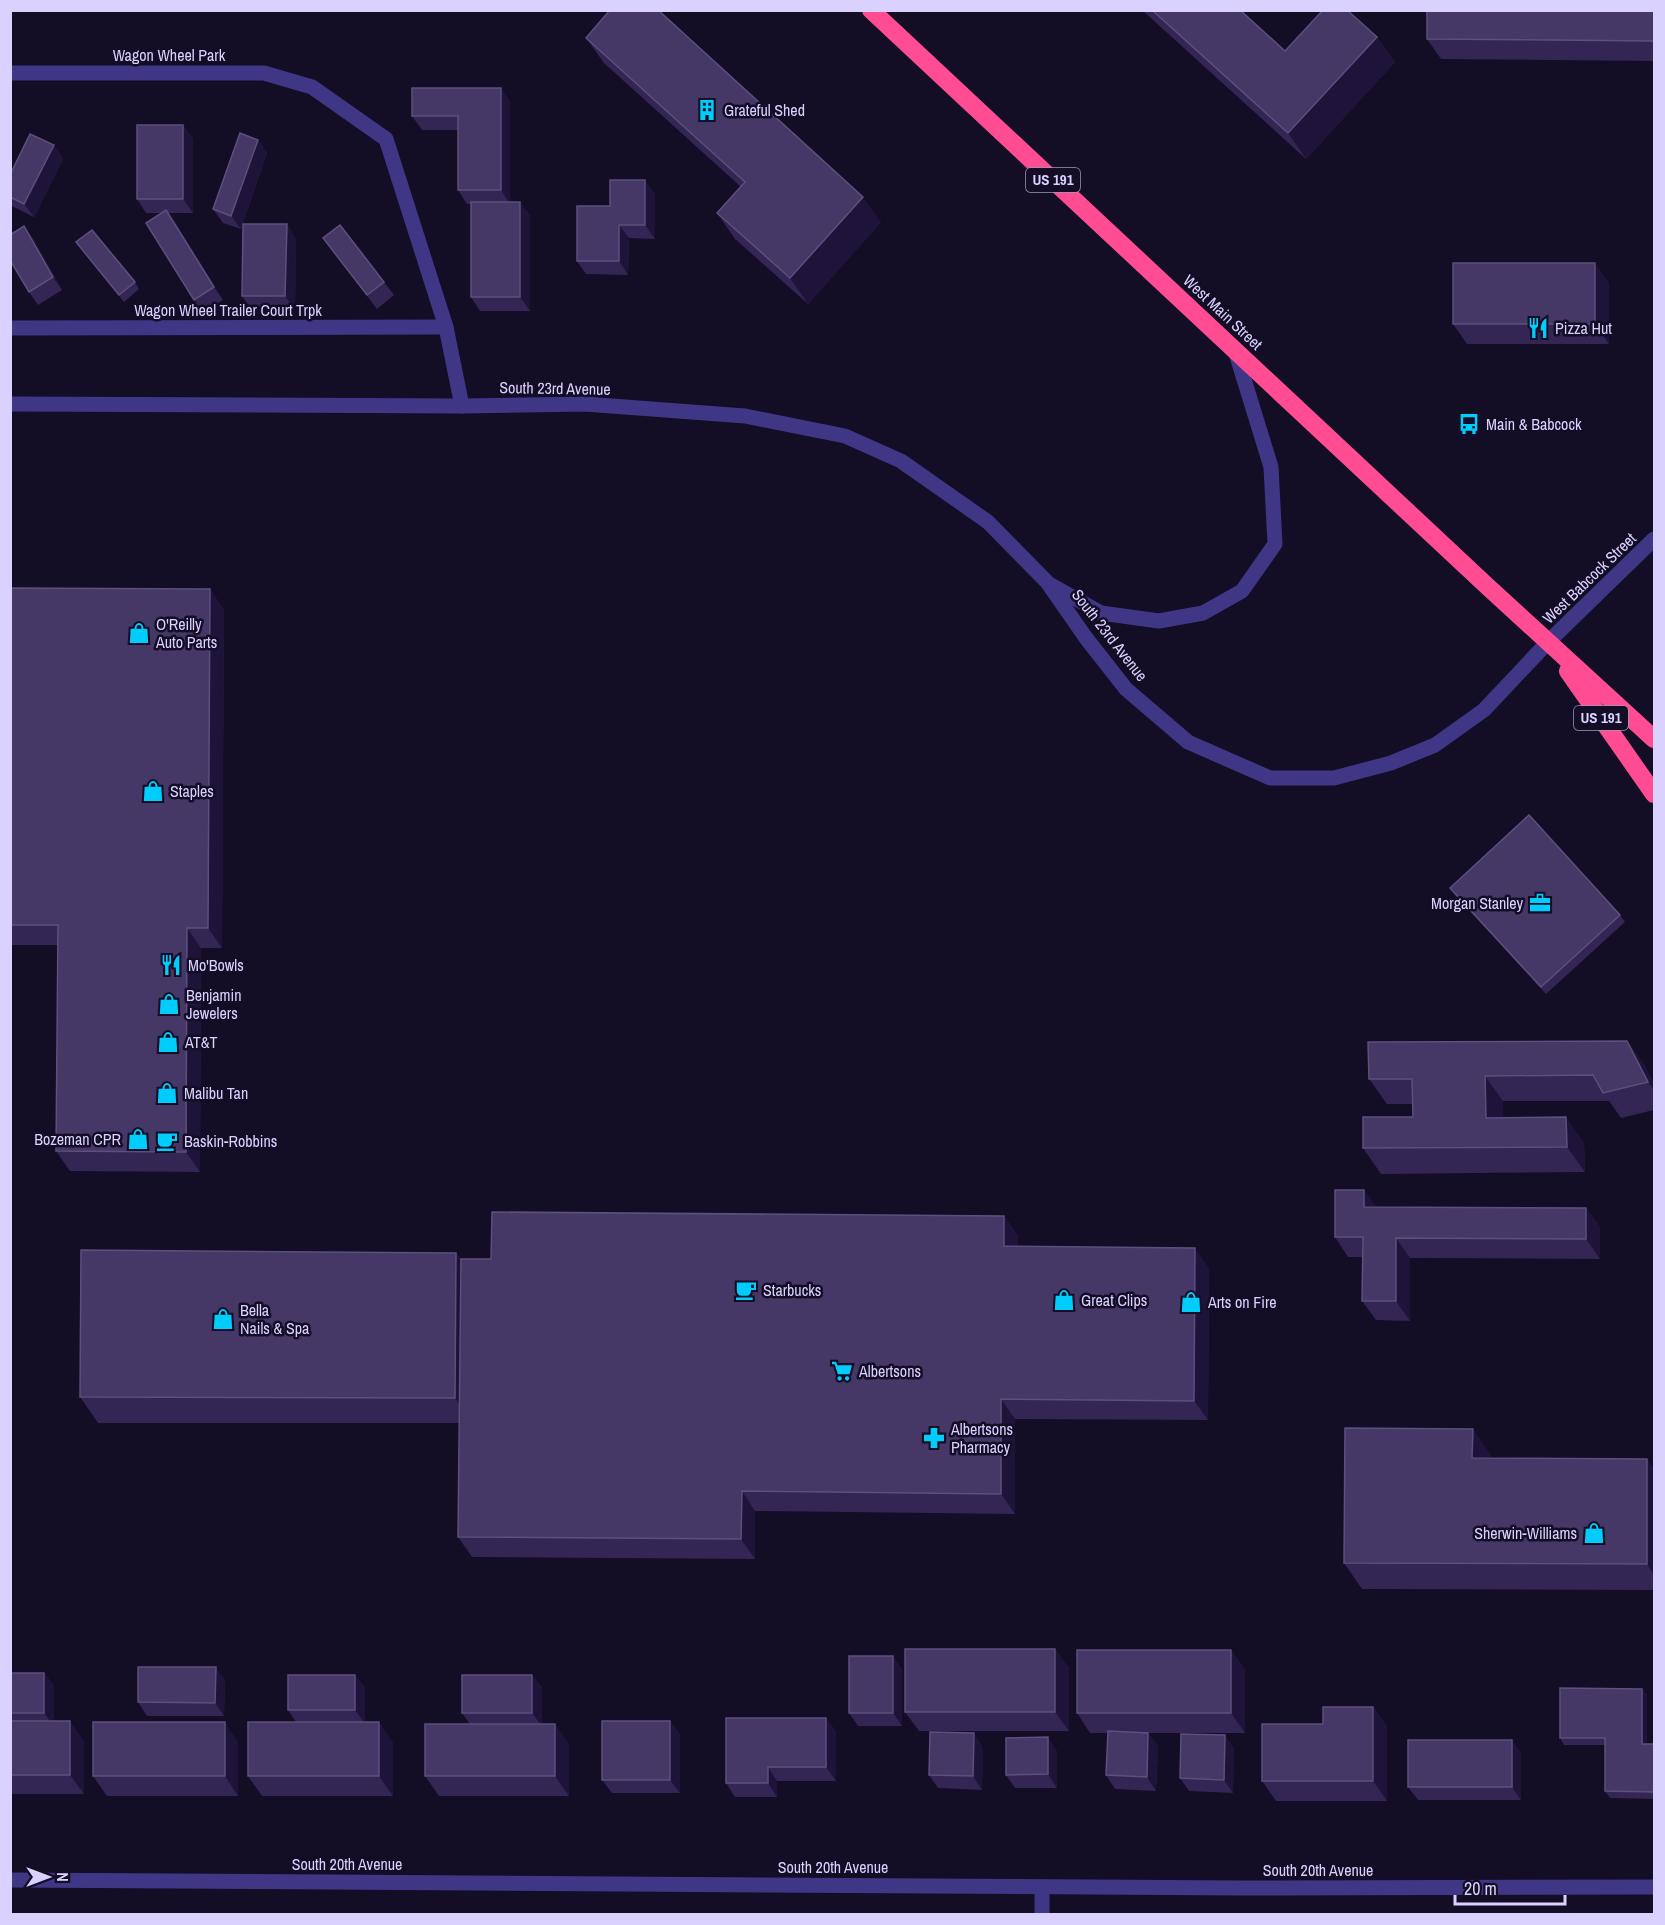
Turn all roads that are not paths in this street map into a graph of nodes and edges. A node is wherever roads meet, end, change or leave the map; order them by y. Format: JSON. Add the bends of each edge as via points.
{"nodes":[{"id":1,"x":872,"y":10,"type":"edge"},
{"id":2,"x":10,"y":73,"type":"edge"},
{"id":3,"x":446,"y":327,"type":"junction"},
{"id":4,"x":10,"y":328,"type":"edge"},
{"id":5,"x":1236,"y":350,"type":"junction"},
{"id":6,"x":10,"y":404,"type":"edge"},
{"id":7,"x":462,"y":406,"type":"junction"},
{"id":8,"x":1654,"y":539,"type":"edge"},
{"id":9,"x":1047,"y":582,"type":"junction"},
{"id":10,"x":1548,"y":642,"type":"junction"},
{"id":11,"x":1654,"y":739,"type":"edge"},
{"id":12,"x":1654,"y":794,"type":"edge"},
{"id":13,"x":10,"y":1880,"type":"edge"},
{"id":14,"x":1042,"y":1887,"type":"junction"},
{"id":15,"x":1654,"y":1887,"type":"edge"},
{"id":16,"x":1042,"y":1914,"type":"edge"}],
"edges":[{"from":1,"to":5,"type":"highway","name":"West Main Street","number":"US 191"},
{"from":2,"to":3,"type":"street","name":"Wagon Wheel Park","via":[[264,73],[312,87],[386,140]]},
{"from":3,"to":4,"type":"street","name":"Wagon Wheel Trailer Court Trpk"},
{"from":3,"to":7,"type":"street"},
{"from":5,"to":9,"type":"street","name":"South 23rd Avenue","via":[[1271,467],[1275,544],[1242,591],[1203,613],[1159,621],[1101,613]]},
{"from":5,"to":10,"type":"highway","name":"West Main Street","number":"US 191"},
{"from":6,"to":7,"type":"street","name":"South 23rd Avenue"},
{"from":7,"to":9,"type":"street","name":"South 23rd Avenue","via":[[585,404],[744,416],[845,436],[901,461],[988,522]]},
{"from":8,"to":10,"type":"street","name":"West Babcock Street"},
{"from":9,"to":10,"type":"street","name":"South 23rd Avenue","via":[[1126,689],[1188,742],[1270,778],[1334,778],[1391,763],[1435,745],[1484,710]]},
{"from":10,"to":11,"type":"highway","name":"West Main Street","number":"US 191"},
{"from":10,"to":12,"type":"highway","name":"West Main Street","number":"US 191"},
{"from":13,"to":14,"type":"street","name":"South 20th Avenue"},
{"from":14,"to":15,"type":"street","name":"South 20th Avenue"},
{"from":14,"to":16,"type":"street"}]}
